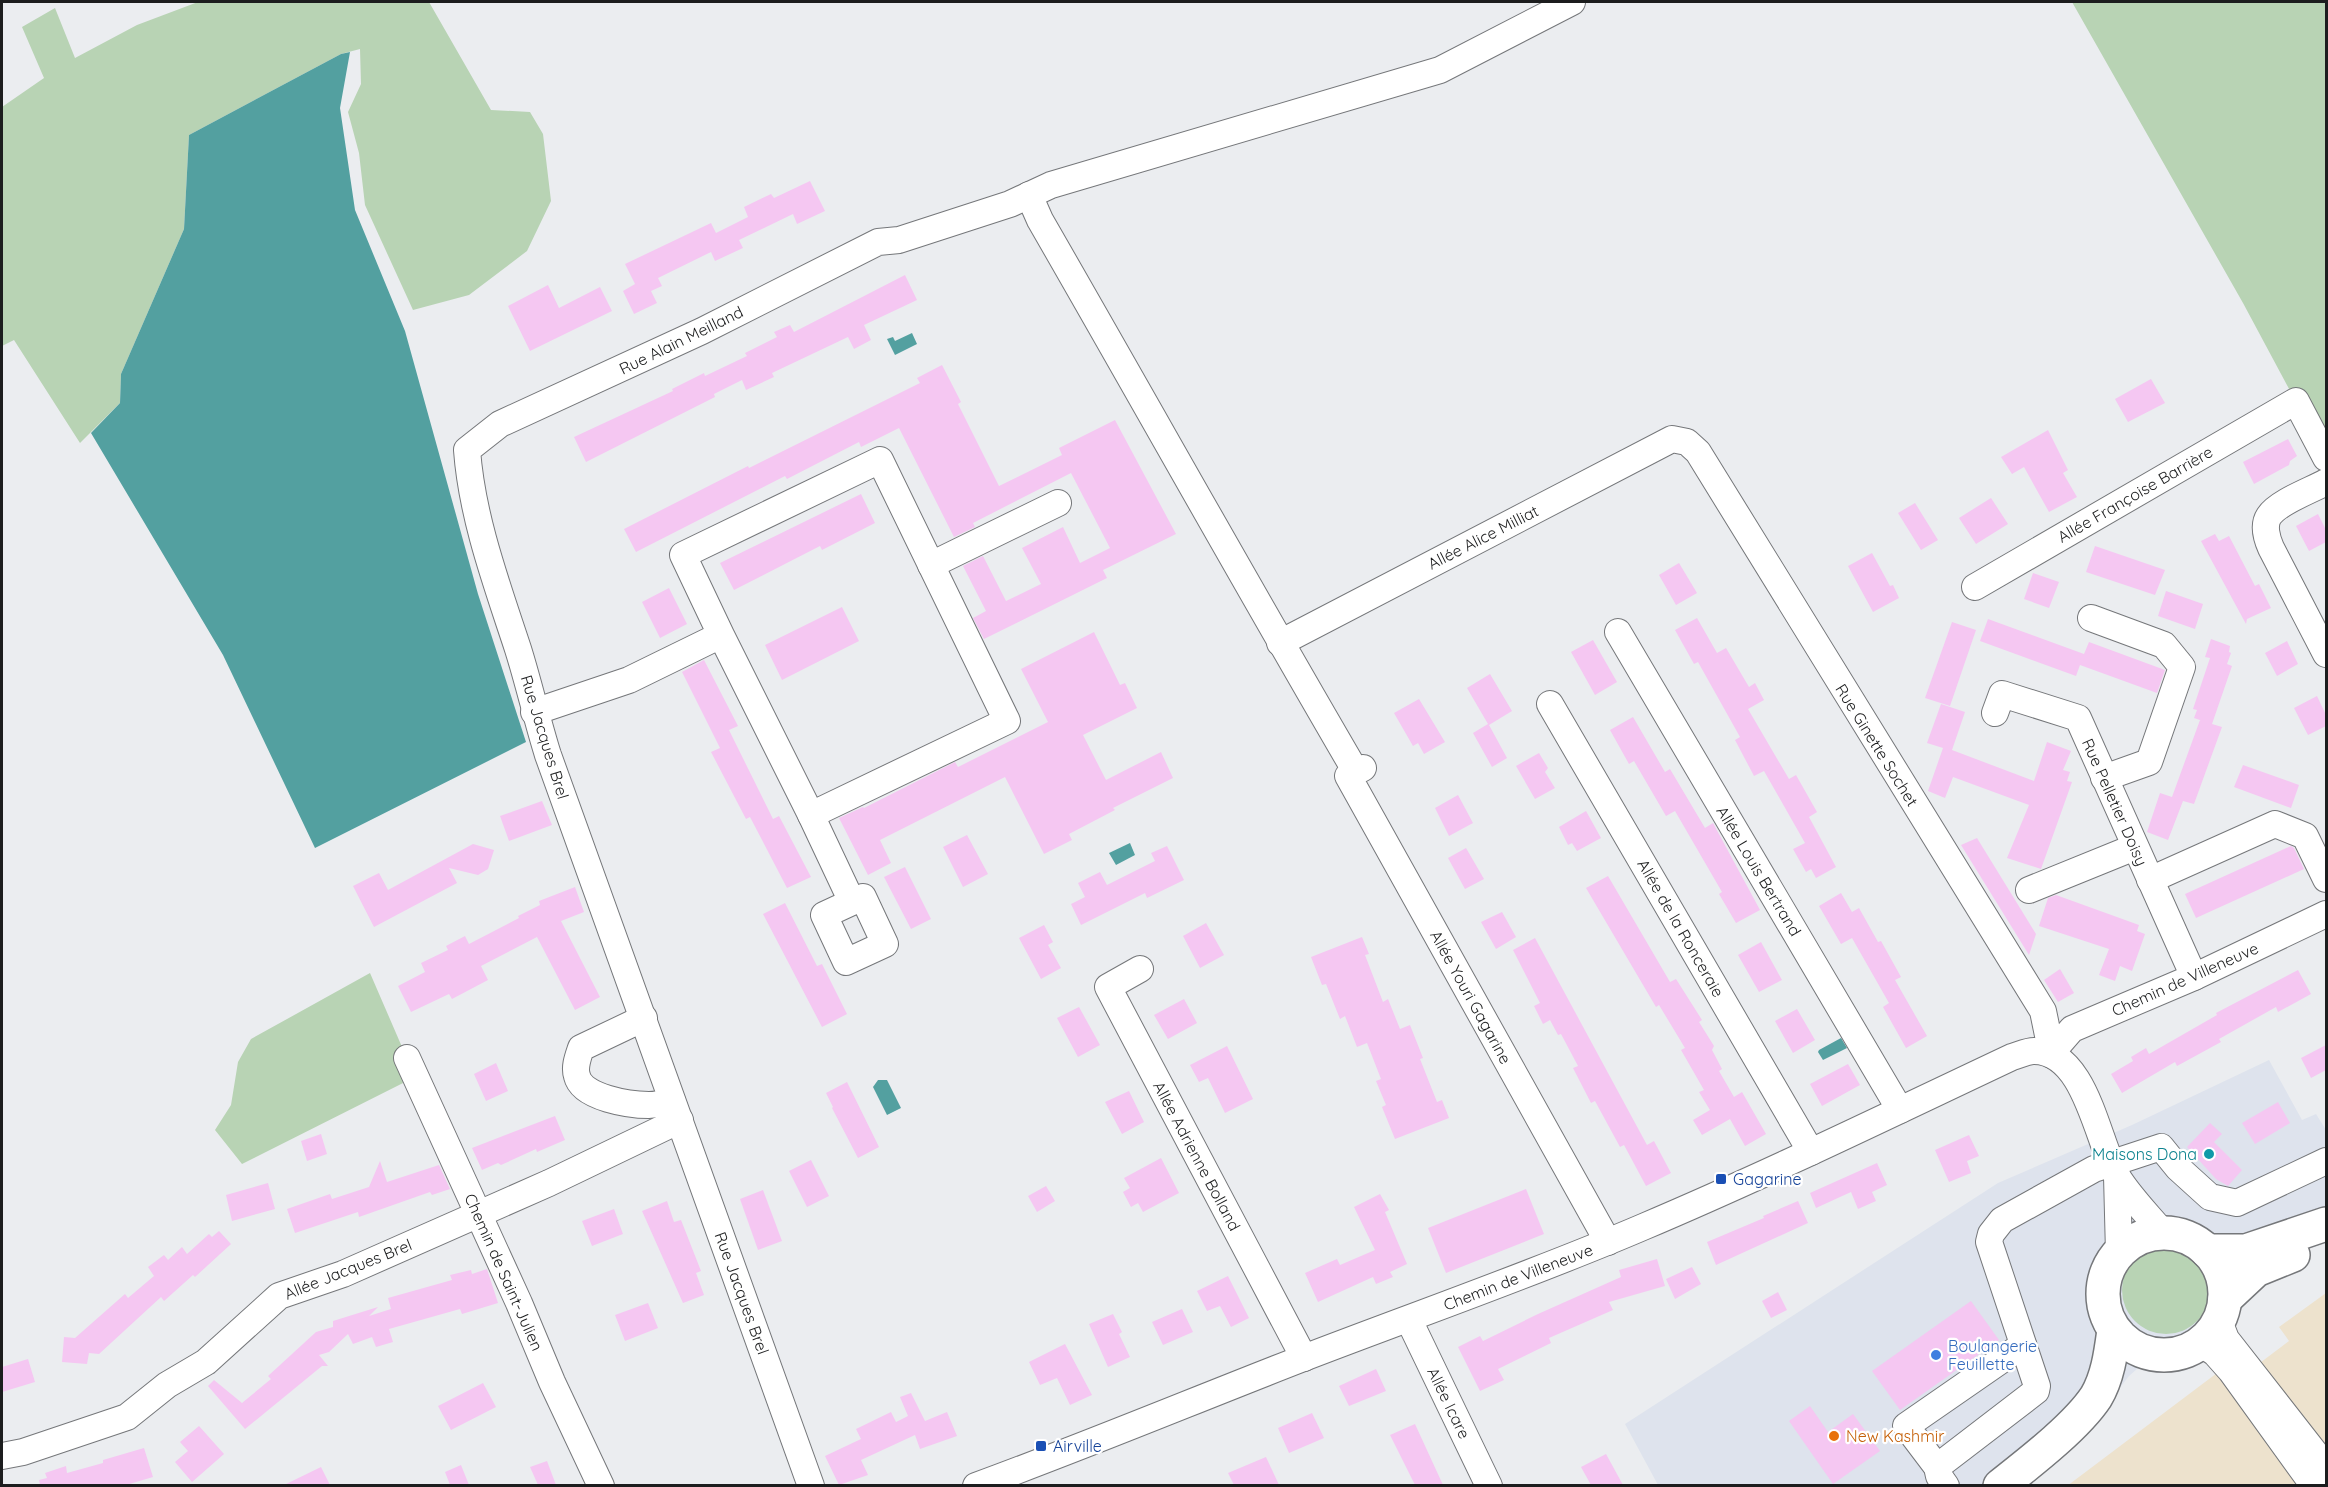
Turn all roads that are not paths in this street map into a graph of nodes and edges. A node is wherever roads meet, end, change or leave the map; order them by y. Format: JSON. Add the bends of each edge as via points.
{"nodes":[{"id":1,"x":1572,"y":2,"type":"edge"},
{"id":2,"x":1029,"y":195,"type":"junction"},
{"id":3,"x":1687,"y":442,"type":"joint"},
{"id":4,"x":467,"y":450,"type":"joint"},
{"id":5,"x":2326,"y":458,"type":"edge"},
{"id":6,"x":2326,"y":482,"type":"edge"},
{"id":7,"x":1058,"y":503,"type":"dead end"},
{"id":8,"x":931,"y":565,"type":"junction"},
{"id":9,"x":1975,"y":587,"type":"dead end"},
{"id":10,"x":2091,"y":618,"type":"dead end"},
{"id":11,"x":1618,"y":632,"type":"dead end"},
{"id":12,"x":721,"y":634,"type":"junction"},
{"id":13,"x":1280,"y":643,"type":"junction"},
{"id":14,"x":2326,"y":654,"type":"edge"},
{"id":15,"x":1550,"y":704,"type":"dead end"},
{"id":16,"x":534,"y":712,"type":"junction"},
{"id":17,"x":1995,"y":713,"type":"dead end"},
{"id":18,"x":2104,"y":778,"type":"junction"},
{"id":19,"x":811,"y":815,"type":"junction"},
{"id":20,"x":2135,"y":847,"type":"junction"},
{"id":21,"x":2326,"y":879,"type":"edge"},
{"id":22,"x":2150,"y":880,"type":"junction"},
{"id":23,"x":2029,"y":890,"type":"dead end"},
{"id":24,"x":852,"y":902,"type":"dead end"},
{"id":25,"x":2326,"y":914,"type":"edge"},
{"id":26,"x":1140,"y":969,"type":"dead end"},
{"id":27,"x":2194,"y":977,"type":"junction"},
{"id":28,"x":644,"y":1018,"type":"junction"},
{"id":29,"x":2052,"y":1055,"type":"junction"},
{"id":30,"x":407,"y":1058,"type":"dead end"},
{"id":31,"x":1900,"y":1110,"type":"junction"},
{"id":32,"x":676,"y":1111,"type":"junction"},
{"id":33,"x":1811,"y":1152,"type":"junction"},
{"id":34,"x":2326,"y":1161,"type":"edge"},
{"id":35,"x":2114,"y":1170,"type":"junction"},
{"id":36,"x":478,"y":1213,"type":"junction"},
{"id":37,"x":2326,"y":1224,"type":"edge"},
{"id":38,"x":2163,"y":1233,"type":"junction"},
{"id":39,"x":1608,"y":1242,"type":"junction"},
{"id":40,"x":2326,"y":1242,"type":"edge"},
{"id":41,"x":2207,"y":1251,"type":"junction"},
{"id":42,"x":2119,"y":1253,"type":"junction"},
{"id":43,"x":1409,"y":1320,"type":"junction"},
{"id":44,"x":2215,"y":1321,"type":"junction"},
{"id":45,"x":2114,"y":1330,"type":"junction"},
{"id":46,"x":2023,"y":1345,"type":"junction"},
{"id":47,"x":2154,"y":1354,"type":"junction"},
{"id":48,"x":1304,"y":1358,"type":"junction"},
{"id":49,"x":2,"y":1456,"type":"edge"},
{"id":50,"x":2326,"y":1467,"type":"edge"},
{"id":51,"x":1937,"y":1478,"type":"edge"},
{"id":52,"x":601,"y":1485,"type":"edge"},
{"id":53,"x":811,"y":1485,"type":"edge"},
{"id":54,"x":976,"y":1485,"type":"edge"},
{"id":55,"x":1489,"y":1485,"type":"edge"},
{"id":56,"x":2000,"y":1485,"type":"edge"},
{"id":57,"x":2019,"y":1485,"type":"edge"},
{"id":58,"x":2314,"y":1485,"type":"edge"}],
"edges":[{"from":1,"to":2,"type":"street","name":"Rue Alain Meilland","via":[[1440,70],[1051,185]]},
{"from":2,"to":4,"type":"street","name":"Rue Alain Meilland","via":[[899,240],[878,242],[702,331],[500,424]]},
{"from":2,"to":13,"type":"street"},
{"from":3,"to":13,"type":"street","name":"Allée Alice Milliat","via":[[1672,440]]},
{"from":3,"to":29,"type":"street","name":"Rue Ginette Sochet","via":[[1698,452],[2043,1011]]},
{"from":4,"to":16,"type":"street","name":"Rue Jacques Brel","via":[[487,552]]},
{"from":5,"to":9,"type":"street","name":"Allée Françoise Barrière","via":[[2296,401]]},
{"from":6,"to":14,"type":"street","via":[[2281,506],[2267,521],[2271,548]]},
{"from":7,"to":8,"type":"street"},
{"from":8,"to":12,"type":"street","via":[[880,460],[683,555]]},
{"from":8,"to":19,"type":"street","via":[[1006,721]]},
{"from":10,"to":18,"type":"street","via":[[2164,645],[2182,667],[2149,762]]},
{"from":11,"to":31,"type":"street","name":"Allée Louis Bertrand"},
{"from":12,"to":16,"type":"street","via":[[629,680]]},
{"from":12,"to":19,"type":"street"},
{"from":13,"to":39,"type":"street","name":"Allée Youri Gagarine","via":[[1364,768],[1348,776]]},
{"from":15,"to":33,"type":"street","name":"Allée de la Ronceraie"},
{"from":16,"to":28,"type":"street","name":"Rue Jacques Brel"},
{"from":17,"to":18,"type":"street","name":"Rue Pelletier Doisy","via":[[2002,694],[2078,718]]},
{"from":18,"to":20,"type":"street","name":"Rue Pelletier Doisy"},
{"from":19,"to":24,"type":"street"},
{"from":20,"to":22,"type":"street","name":"Rue Pelletier Doisy"},
{"from":20,"to":23,"type":"street"},
{"from":21,"to":22,"type":"street","via":[[2305,836],[2275,824]]},
{"from":22,"to":27,"type":"street","name":"Rue Pelletier Doisy"},
{"from":25,"to":27,"type":"street","name":"Chemin de Villeneuve"},
{"from":26,"to":48,"type":"street","name":"Allée Adrienne Bolland","via":[[1108,987]]},
{"from":27,"to":29,"type":"street","name":"Chemin de Villeneuve","via":[[2072,1029]]},
{"from":28,"to":32,"type":"street","name":"Rue Jacques Brel"},
{"from":28,"to":32,"type":"street","via":[[581,1048],[577,1078],[584,1088],[614,1101]]},
{"from":29,"to":31,"type":"street","name":"Chemin de Villeneuve","via":[[2034,1051],[2012,1057]]},
{"from":29,"to":35,"type":"street","via":[[2075,1077]]},
{"from":30,"to":36,"type":"street","name":"Chemin de Saint-Julien"},
{"from":31,"to":33,"type":"street","name":"Chemin de Villeneuve"},
{"from":32,"to":36,"type":"street","name":"Allée Jacques Brel","via":[[549,1183]]},
{"from":32,"to":53,"type":"street","name":"Rue Jacques Brel"},
{"from":33,"to":39,"type":"street","name":"Chemin de Villeneuve"},
{"from":34,"to":35,"type":"street","via":[[2237,1203],[2210,1197],[2161,1147]]},
{"from":35,"to":38,"type":"street"},
{"from":35,"to":42,"type":"street"},
{"from":35,"to":46,"type":"street","via":[[2094,1169],[2002,1220],[1991,1234],[1991,1251]]},
{"from":36,"to":49,"type":"street","name":"Allée Jacques Brel","via":[[343,1274],[279,1296],[206,1362],[167,1385],[127,1417]]},
{"from":36,"to":52,"type":"street","name":"Chemin de Saint-Julien"},
{"from":37,"to":41,"type":"main road","via":[[2246,1251]]},
{"from":38,"to":41,"type":"main road","via":[[2194,1241]]},
{"from":38,"to":42,"type":"main road","via":[[2132,1242]]},
{"from":39,"to":43,"type":"street","name":"Chemin de Villeneuve"},
{"from":40,"to":44,"type":"main road","via":[[2256,1270]]},
{"from":41,"to":44,"type":"main road","via":[[2221,1273]]},
{"from":42,"to":45,"type":"main road","via":[[2108,1271],[2103,1291]]},
{"from":43,"to":48,"type":"street","name":"Chemin de Villeneuve"},
{"from":43,"to":55,"type":"street","name":"Allée Icare"},
{"from":44,"to":47,"type":"main road","via":[[2182,1352]]},
{"from":44,"to":50,"type":"street"},
{"from":44,"to":58,"type":"street","via":[[2215,1353]]},
{"from":45,"to":47,"type":"main road","via":[[2139,1350]]},
{"from":45,"to":56,"type":"main road","via":[[2109,1364],[2096,1396],[2040,1454]]},
{"from":46,"to":51,"type":"street","via":[[2036,1390]]},
{"from":46,"to":51,"type":"street","via":[[1906,1426]]},
{"from":47,"to":57,"type":"main road","via":[[2129,1376],[2085,1433],[2048,1466]]},
{"from":48,"to":54,"type":"street","name":"Chemin de Villeneuve"}]}
